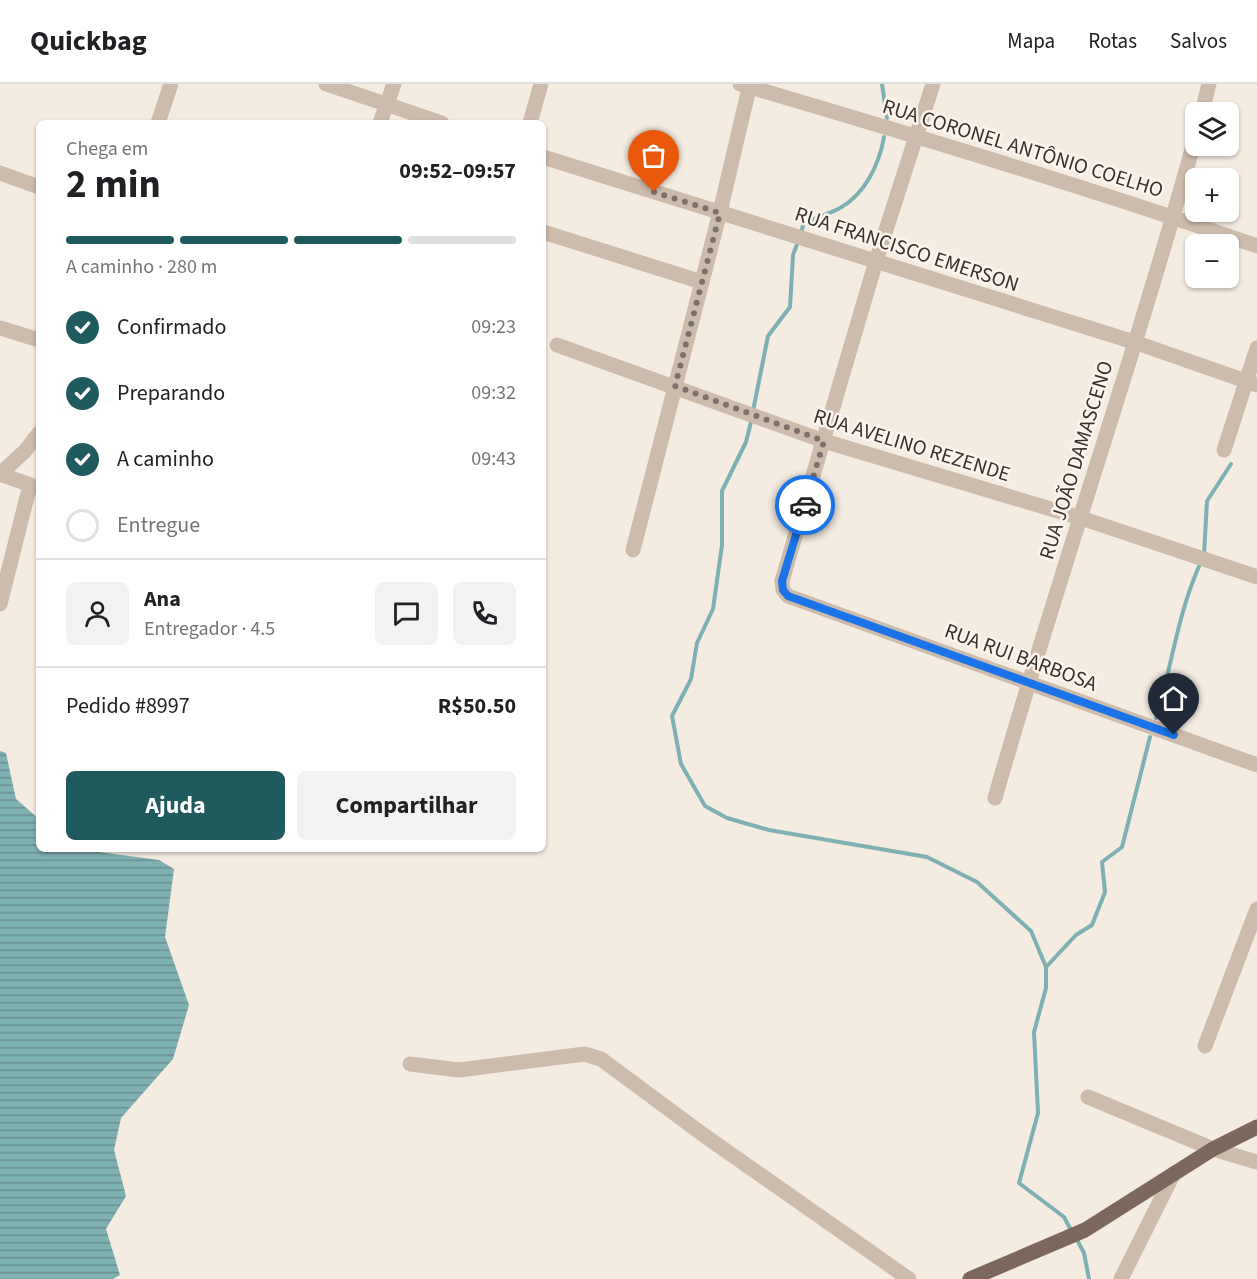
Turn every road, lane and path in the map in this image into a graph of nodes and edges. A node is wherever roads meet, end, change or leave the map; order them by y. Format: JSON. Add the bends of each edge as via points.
{"nodes":[{"id":1,"x":171,"y":84,"type":"edge"},
{"id":2,"x":326,"y":84,"type":"edge"},
{"id":3,"x":394,"y":84,"type":"edge"},
{"id":4,"x":541,"y":84,"type":"edge"},
{"id":5,"x":933,"y":84,"type":"edge"},
{"id":6,"x":1209,"y":84,"type":"edge"},
{"id":7,"x":747,"y":85,"type":"edge"},
{"id":8,"x":1204,"y":102,"type":"edge"},
{"id":9,"x":387,"y":105,"type":"junction"},
{"id":10,"x":159,"y":120,"type":"edge"},
{"id":11,"x":381,"y":120,"type":"edge"},
{"id":12,"x":433,"y":120,"type":"edge"},
{"id":13,"x":531,"y":120,"type":"edge"},
{"id":14,"x":917,"y":137,"type":"junction"},
{"id":15,"x":1190,"y":156,"type":"edge"},
{"id":16,"x":546,"y":157,"type":"edge"},
{"id":17,"x":0,"y":173,"type":"edge"},
{"id":18,"x":36,"y":186,"type":"edge"},
{"id":19,"x":720,"y":213,"type":"junction"},
{"id":20,"x":1173,"y":217,"type":"junction"},
{"id":21,"x":546,"y":233,"type":"edge"},
{"id":22,"x":1257,"y":246,"type":"edge"},
{"id":23,"x":876,"y":261,"type":"junction"},
{"id":24,"x":702,"y":282,"type":"junction"},
{"id":25,"x":0,"y":328,"type":"edge"},
{"id":26,"x":36,"y":339,"type":"edge"},
{"id":27,"x":1134,"y":342,"type":"junction"},
{"id":28,"x":557,"y":345,"type":"dead end"},
{"id":29,"x":1257,"y":348,"type":"edge"},
{"id":30,"x":1252,"y":383,"type":"edge"},
{"id":31,"x":675,"y":386,"type":"junction"},
{"id":32,"x":36,"y":437,"type":"edge"},
{"id":33,"x":824,"y":441,"type":"junction"},
{"id":34,"x":1224,"y":450,"type":"dead end"},
{"id":35,"x":0,"y":474,"type":"edge"},
{"id":36,"x":35,"y":486,"type":"edge"},
{"id":37,"x":1081,"y":518,"type":"junction"},
{"id":38,"x":633,"y":550,"type":"dead end"},
{"id":39,"x":1257,"y":577,"type":"edge"},
{"id":40,"x":0,"y":604,"type":"edge"},
{"id":41,"x":1028,"y":681,"type":"junction"},
{"id":42,"x":1257,"y":765,"type":"edge"},
{"id":43,"x":995,"y":798,"type":"dead end"},
{"id":44,"x":1257,"y":912,"type":"edge"},
{"id":45,"x":1204,"y":1046,"type":"dead end"},
{"id":46,"x":410,"y":1064,"type":"dead end"},
{"id":47,"x":1088,"y":1097,"type":"dead end"},
{"id":48,"x":1257,"y":1127,"type":"edge"},
{"id":49,"x":1213,"y":1149,"type":"junction"},
{"id":50,"x":1257,"y":1162,"type":"edge"},
{"id":51,"x":1174,"y":1173,"type":"junction"},
{"id":52,"x":985,"y":1276,"type":"edge"},
{"id":53,"x":909,"y":1279,"type":"edge"},
{"id":54,"x":970,"y":1279,"type":"edge"},
{"id":55,"x":1121,"y":1279,"type":"edge"}],
"edges":[{"from":1,"to":10,"type":"street"},
{"from":2,"to":9,"type":"street"},
{"from":3,"to":9,"type":"street"},
{"from":4,"to":13,"type":"street"},
{"from":5,"to":14,"type":"street"},
{"from":6,"to":8,"type":"street"},
{"from":7,"to":14,"type":"street","name":"RUA CORONEL ANTÔNIO COELHO"},
{"from":7,"to":19,"type":"street"},
{"from":9,"to":11,"type":"street"},
{"from":9,"to":12,"type":"street"},
{"from":14,"to":20,"type":"street","name":"RUA CORONEL ANTÔNIO COELHO"},
{"from":14,"to":23,"type":"street"},
{"from":15,"to":20,"type":"street","name":"RUA JOÃO DAMASCENO"},
{"from":16,"to":19,"type":"street","name":"RUA FRANCISCO EMERSON"},
{"from":17,"to":18,"type":"street"},
{"from":19,"to":23,"type":"street","name":"RUA FRANCISCO EMERSON"},
{"from":19,"to":24,"type":"street"},
{"from":20,"to":22,"type":"street","name":"RUA CORONEL ANTÔNIO COELHO"},
{"from":20,"to":27,"type":"street","name":"RUA JOÃO DAMASCENO"},
{"from":21,"to":24,"type":"street"},
{"from":23,"to":27,"type":"street","name":"RUA FRANCISCO EMERSON"},
{"from":23,"to":33,"type":"street"},
{"from":24,"to":31,"type":"street"},
{"from":25,"to":26,"type":"street"},
{"from":27,"to":30,"type":"street","name":"RUA FRANCISCO EMERSON"},
{"from":27,"to":37,"type":"street","name":"RUA JOÃO DAMASCENO"},
{"from":28,"to":31,"type":"street","name":"RUA AVELINO REZENDE"},
{"from":29,"to":30,"type":"street"},
{"from":30,"to":34,"type":"street"},
{"from":31,"to":33,"type":"street","name":"RUA AVELINO REZENDE"},
{"from":31,"to":38,"type":"street"},
{"from":32,"to":35,"type":"street"},
{"from":33,"to":37,"type":"street","name":"RUA AVELINO REZENDE"},
{"from":33,"to":41,"type":"street","name":"RUA RUI BARBOSA","via":[[782,581],[788,596]]},
{"from":35,"to":36,"type":"street"},
{"from":36,"to":40,"type":"street"},
{"from":37,"to":39,"type":"street","name":"RUA AVELINO REZENDE"},
{"from":37,"to":41,"type":"street","name":"RUA JOÃO DAMASCENO"},
{"from":41,"to":42,"type":"street","name":"RUA RUI BARBOSA"},
{"from":41,"to":43,"type":"street","name":"RUA JOÃO DAMASCENO"},
{"from":44,"to":45,"type":"street"},
{"from":46,"to":53,"type":"street","via":[[459,1070],[585,1054],[601,1059]]},
{"from":47,"to":49,"type":"street"},
{"from":48,"to":49,"type":"main road"},
{"from":49,"to":50,"type":"street"},
{"from":49,"to":51,"type":"main road"},
{"from":51,"to":52,"type":"main road","via":[[1085,1230]]},
{"from":51,"to":55,"type":"street"},
{"from":52,"to":54,"type":"main road"}]}
